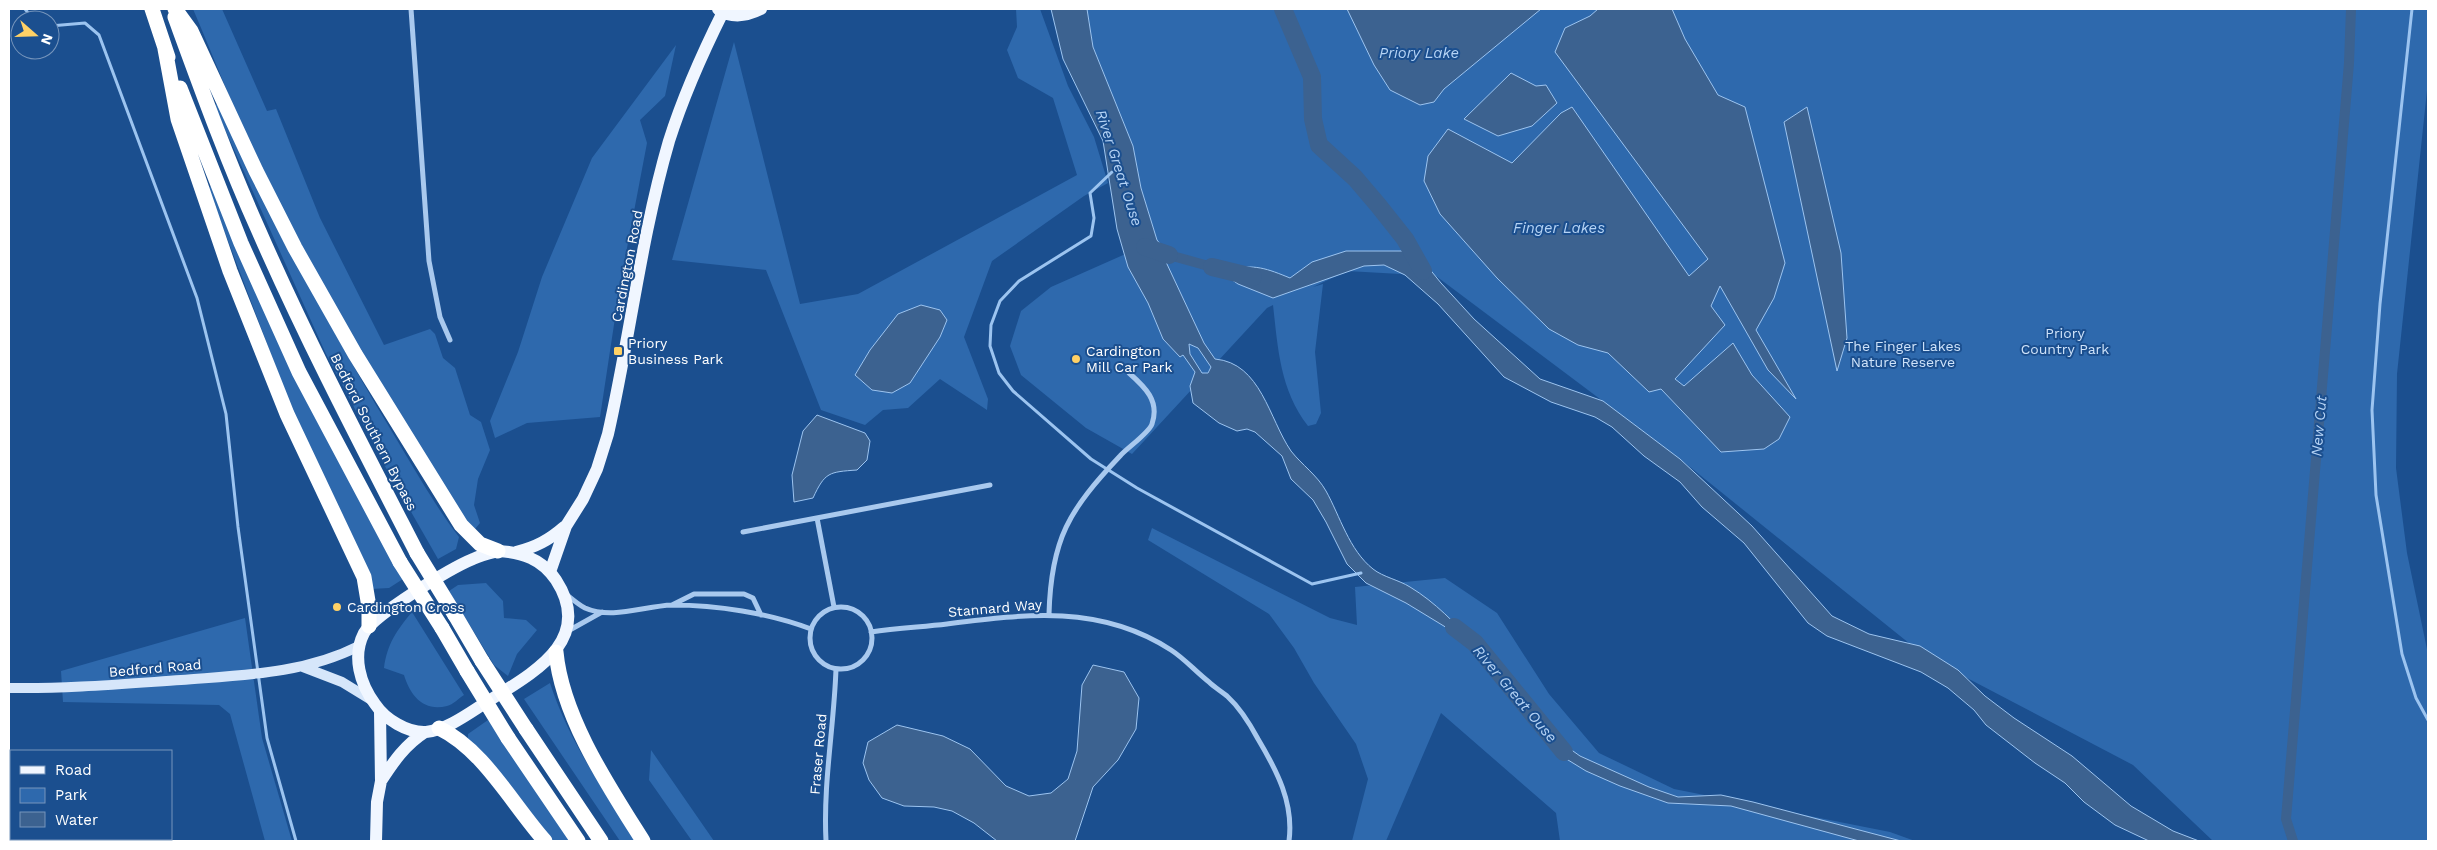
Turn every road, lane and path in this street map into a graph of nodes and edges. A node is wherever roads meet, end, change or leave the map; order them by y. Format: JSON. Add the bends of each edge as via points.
{"nodes":[{"id":1,"x":152,"y":9,"type":"edge"},
{"id":2,"x":171,"y":9,"type":"edge"},
{"id":3,"x":175,"y":9,"type":"edge"},
{"id":4,"x":411,"y":9,"type":"edge"},
{"id":5,"x":761,"y":9,"type":"edge"},
{"id":6,"x":720,"y":10,"type":"edge"},
{"id":7,"x":165,"y":49,"type":"junction"},
{"id":8,"x":450,"y":340,"type":"dead end"},
{"id":9,"x":1129,"y":374,"type":"dead end"},
{"id":10,"x":990,"y":485,"type":"dead end"},
{"id":11,"x":817,"y":518,"type":"junction"},
{"id":12,"x":566,"y":526,"type":"junction"},
{"id":13,"x":743,"y":532,"type":"dead end"},
{"id":14,"x":498,"y":550,"type":"junction"},
{"id":15,"x":516,"y":552,"type":"junction"},
{"id":16,"x":550,"y":572,"type":"junction"},
{"id":17,"x":564,"y":593,"type":"junction"},
{"id":18,"x":671,"y":605,"type":"junction"},
{"id":19,"x":834,"y":607,"type":"junction"},
{"id":20,"x":603,"y":612,"type":"junction"},
{"id":21,"x":1049,"y":614,"type":"junction"},
{"id":22,"x":761,"y":615,"type":"junction"},
{"id":23,"x":369,"y":626,"type":"junction"},
{"id":24,"x":811,"y":629,"type":"junction"},
{"id":25,"x":567,"y":632,"type":"junction"},
{"id":26,"x":872,"y":632,"type":"junction"},
{"id":27,"x":360,"y":646,"type":"junction"},
{"id":28,"x":556,"y":652,"type":"junction"},
{"id":29,"x":302,"y":666,"type":"junction"},
{"id":30,"x":836,"y":669,"type":"junction"},
{"id":31,"x":9,"y":688,"type":"edge"},
{"id":32,"x":376,"y":706,"type":"junction"},
{"id":33,"x":432,"y":730,"type":"junction"},
{"id":34,"x":381,"y":782,"type":"junction"},
{"id":35,"x":376,"y":841,"type":"edge"},
{"id":36,"x":545,"y":841,"type":"edge"},
{"id":37,"x":578,"y":841,"type":"edge"},
{"id":38,"x":601,"y":841,"type":"edge"},
{"id":39,"x":643,"y":841,"type":"edge"},
{"id":40,"x":826,"y":841,"type":"edge"},
{"id":41,"x":1289,"y":841,"type":"edge"}],
"edges":[{"from":1,"to":7,"type":"highway"},
{"from":2,"to":38,"type":"highway","name":"Bedford Southern Bypass","bridge":true,"via":[[258,228],[318,359],[417,553],[482,661]]},
{"from":3,"to":14,"type":"highway","via":[[191,31],[256,171],[354,354],[461,525],[480,544]]},
{"from":4,"to":8,"type":"street","via":[[429,261],[440,317]]},
{"from":5,"to":6,"type":"main road","via":[[749,15],[735,16]]},
{"from":6,"to":12,"type":"main road","name":"Cardington Road","via":[[669,142],[608,434],[587,492]]},
{"from":7,"to":23,"type":"highway","via":[[178,119],[230,271],[287,414],[364,576]]},
{"from":7,"to":37,"type":"highway","bridge":true,"via":[[241,243],[299,372],[400,562],[508,738]]},
{"from":9,"to":21,"type":"street","via":[[1152,396],[1154,416],[1151,427],[1128,447],[1079,502],[1060,539],[1053,567]]},
{"from":10,"to":11,"type":"street"},
{"from":11,"to":13,"type":"street"},
{"from":11,"to":19,"type":"street"},
{"from":12,"to":15,"type":"main road","name":"Cardington Road","via":[[551,539]]},
{"from":12,"to":16,"type":"main road","name":"Cardington Road"},
{"from":14,"to":15,"type":"main road"},
{"from":14,"to":23,"type":"main road","via":[[473,558],[396,604]]},
{"from":15,"to":16,"type":"main road","via":[[535,559]]},
{"from":16,"to":17,"type":"main road"},
{"from":17,"to":20,"type":"street","via":[[585,608]]},
{"from":17,"to":25,"type":"main road"},
{"from":18,"to":20,"type":"street"},
{"from":18,"to":22,"type":"street"},
{"from":18,"to":22,"type":"street","via":[[694,594],[744,594],[753,598]]},
{"from":19,"to":24,"type":"street","via":[[817,618]]},
{"from":19,"to":26,"type":"street","via":[[847,607],[859,613]]},
{"from":20,"to":25,"type":"street"},
{"from":21,"to":26,"type":"street","name":"Stannard Way","via":[[1013,615]]},
{"from":21,"to":41,"type":"street","name":"Stannard Way","via":[[1110,624],[1147,638],[1171,650],[1228,697],[1252,727],[1286,792],[1292,823]]},
{"from":22,"to":24,"type":"street"},
{"from":23,"to":27,"type":"main road"},
{"from":24,"to":30,"type":"street","via":[[809,641],[817,658]]},
{"from":25,"to":28,"type":"main road"},
{"from":26,"to":30,"type":"street","via":[[866,657],[857,665]]},
{"from":27,"to":29,"type":"street","name":"Bedford Road","via":[[337,657]]},
{"from":27,"to":32,"type":"main road","via":[[358,664],[362,682]]},
{"from":28,"to":33,"type":"main road","via":[[536,671],[466,715]]},
{"from":28,"to":39,"type":"highway","via":[[558,678],[596,767]]},
{"from":29,"to":31,"type":"street","name":"Bedford Road","via":[[270,672],[66,689]]},
{"from":29,"to":32,"type":"street","via":[[342,682]]},
{"from":30,"to":40,"type":"street","name":"Fraser Road","via":[[827,771]]},
{"from":32,"to":33,"type":"main road","via":[[394,722]]},
{"from":32,"to":34,"type":"main road"},
{"from":33,"to":34,"type":"main road","via":[[412,741],[395,758]]},
{"from":33,"to":36,"type":"highway","via":[[458,738],[473,752]]},
{"from":34,"to":35,"type":"main road"}]}
